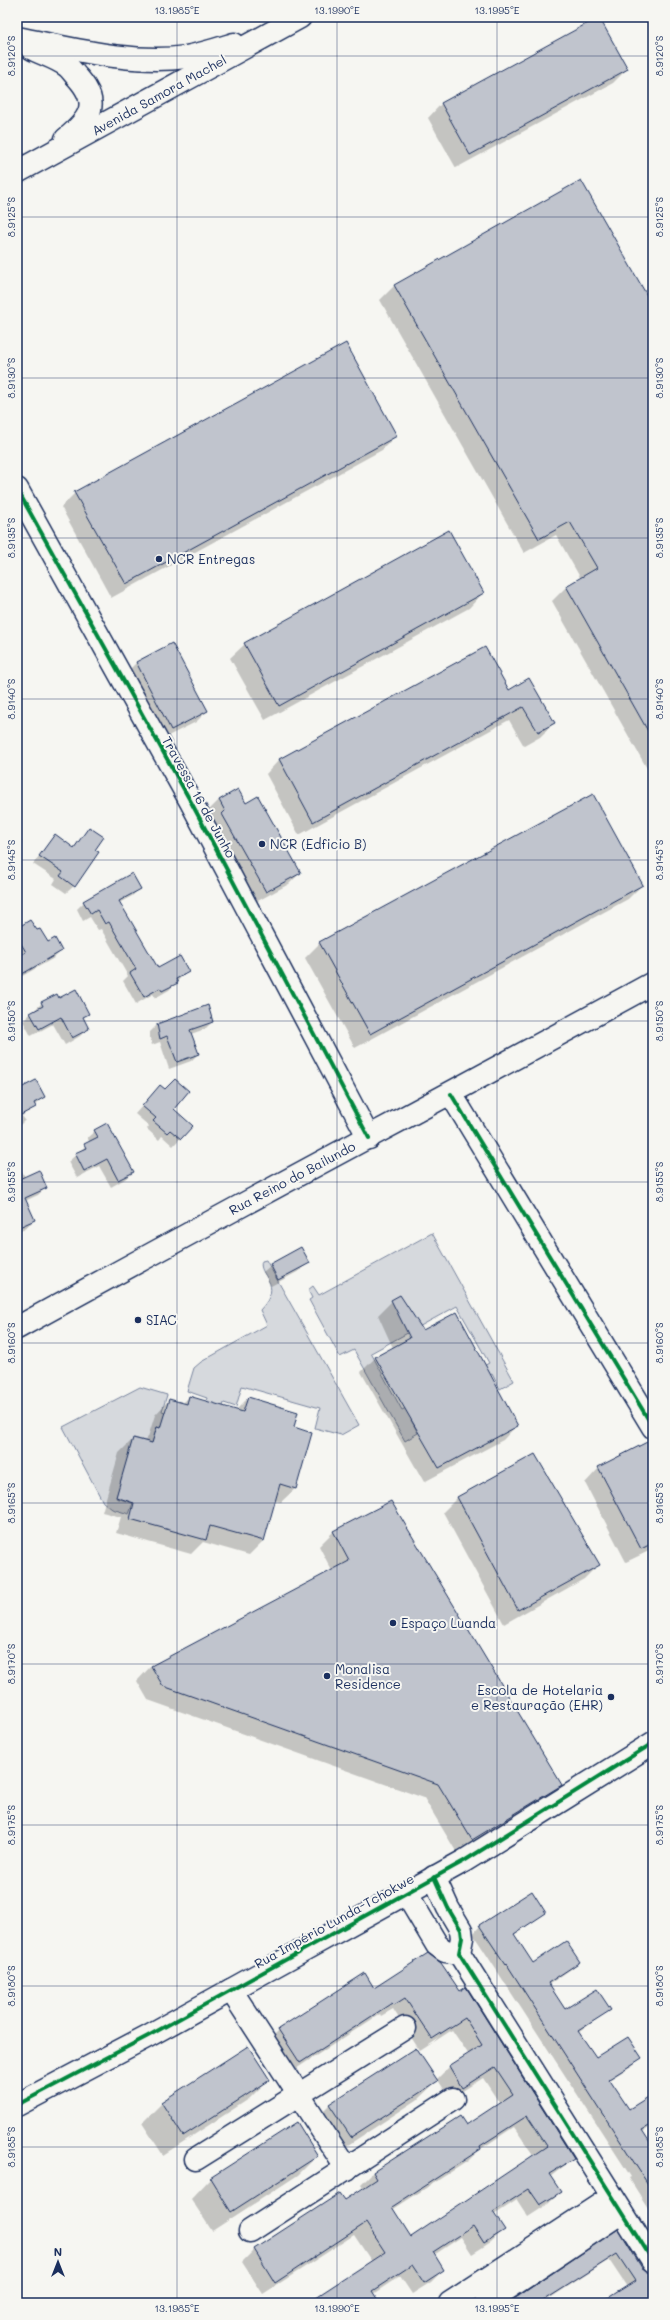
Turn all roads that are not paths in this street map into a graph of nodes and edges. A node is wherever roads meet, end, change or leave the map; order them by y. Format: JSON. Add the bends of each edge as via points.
{"nodes":[{"id":1,"x":300,"y":17,"type":"edge"},
{"id":2,"x":271,"y":33,"type":"junction"},
{"id":3,"x":17,"y":38,"type":"edge"},
{"id":4,"x":17,"y":41,"type":"edge"},
{"id":5,"x":42,"y":160,"type":"junction"},
{"id":6,"x":17,"y":172,"type":"edge"},
{"id":7,"x":17,"y":489,"type":"edge"},
{"id":8,"x":653,"y":983,"type":"edge"},
{"id":9,"x":451,"y":1094,"type":"junction"},
{"id":10,"x":369,"y":1138,"type":"junction"},
{"id":11,"x":17,"y":1328,"type":"edge"},
{"id":12,"x":653,"y":1427,"type":"edge"},
{"id":13,"x":653,"y":1743,"type":"edge"},
{"id":14,"x":434,"y":1877,"type":"junction"},
{"id":15,"x":406,"y":1893,"type":"junction"},
{"id":16,"x":459,"y":1953,"type":"junction"},
{"id":17,"x":231,"y":1990,"type":"junction"},
{"id":18,"x":405,"y":2028,"type":"dead end"},
{"id":19,"x":298,"y":2095,"type":"junction"},
{"id":20,"x":454,"y":2099,"type":"dead end"},
{"id":21,"x":17,"y":2104,"type":"edge"},
{"id":22,"x":196,"y":2159,"type":"dead end"},
{"id":23,"x":347,"y":2169,"type":"junction"},
{"id":24,"x":617,"y":2205,"type":"junction"},
{"id":25,"x":250,"y":2231,"type":"dead end"},
{"id":26,"x":653,"y":2261,"type":"edge"},
{"id":27,"x":450,"y":2303,"type":"edge"},
{"id":28,"x":486,"y":2303,"type":"edge"}],
"edges":[{"from":1,"to":2,"type":"street","name":"Avenida Samora Machel"},
{"from":2,"to":3,"type":"street","via":[[209,52],[186,57],[159,58],[106,55]]},
{"from":2,"to":5,"type":"street","name":"Avenida Samora Machel"},
{"from":4,"to":5,"type":"street","via":[[67,66],[89,90],[91,104],[88,116],[80,127]]},
{"from":5,"to":6,"type":"street","name":"Avenida Samora Machel"},
{"from":7,"to":10,"type":"street","name":"Travessa 16 de Junho","via":[[191,802]]},
{"from":8,"to":9,"type":"street","name":"Rua Reino do Bailundo"},
{"from":9,"to":10,"type":"street","name":"Rua Reino do Bailundo"},
{"from":9,"to":12,"type":"street"},
{"from":10,"to":11,"type":"street","name":"Rua Reino do Bailundo","via":[[228,1211]]},
{"from":13,"to":14,"type":"street","name":"Rua Império Lunda-Tchokwe","via":[[569,1797]]},
{"from":14,"to":15,"type":"street","name":"Rua Império Lunda-Tchokwe"},
{"from":14,"to":16,"type":"street","via":[[461,1930]]},
{"from":15,"to":16,"type":"street","via":[[437,1945],[445,1951]]},
{"from":15,"to":17,"type":"street","name":"Rua Império Lunda-Tchokwe"},
{"from":16,"to":24,"type":"street"},
{"from":17,"to":19,"type":"street"},
{"from":17,"to":21,"type":"street","name":"Rua Império Lunda-Tchokwe"},
{"from":18,"to":19,"type":"street"},
{"from":19,"to":22,"type":"street"},
{"from":19,"to":23,"type":"street"},
{"from":20,"to":23,"type":"street"},
{"from":23,"to":25,"type":"street"},
{"from":24,"to":26,"type":"street"},
{"from":24,"to":27,"type":"street"},
{"from":24,"to":28,"type":"street"}]}
